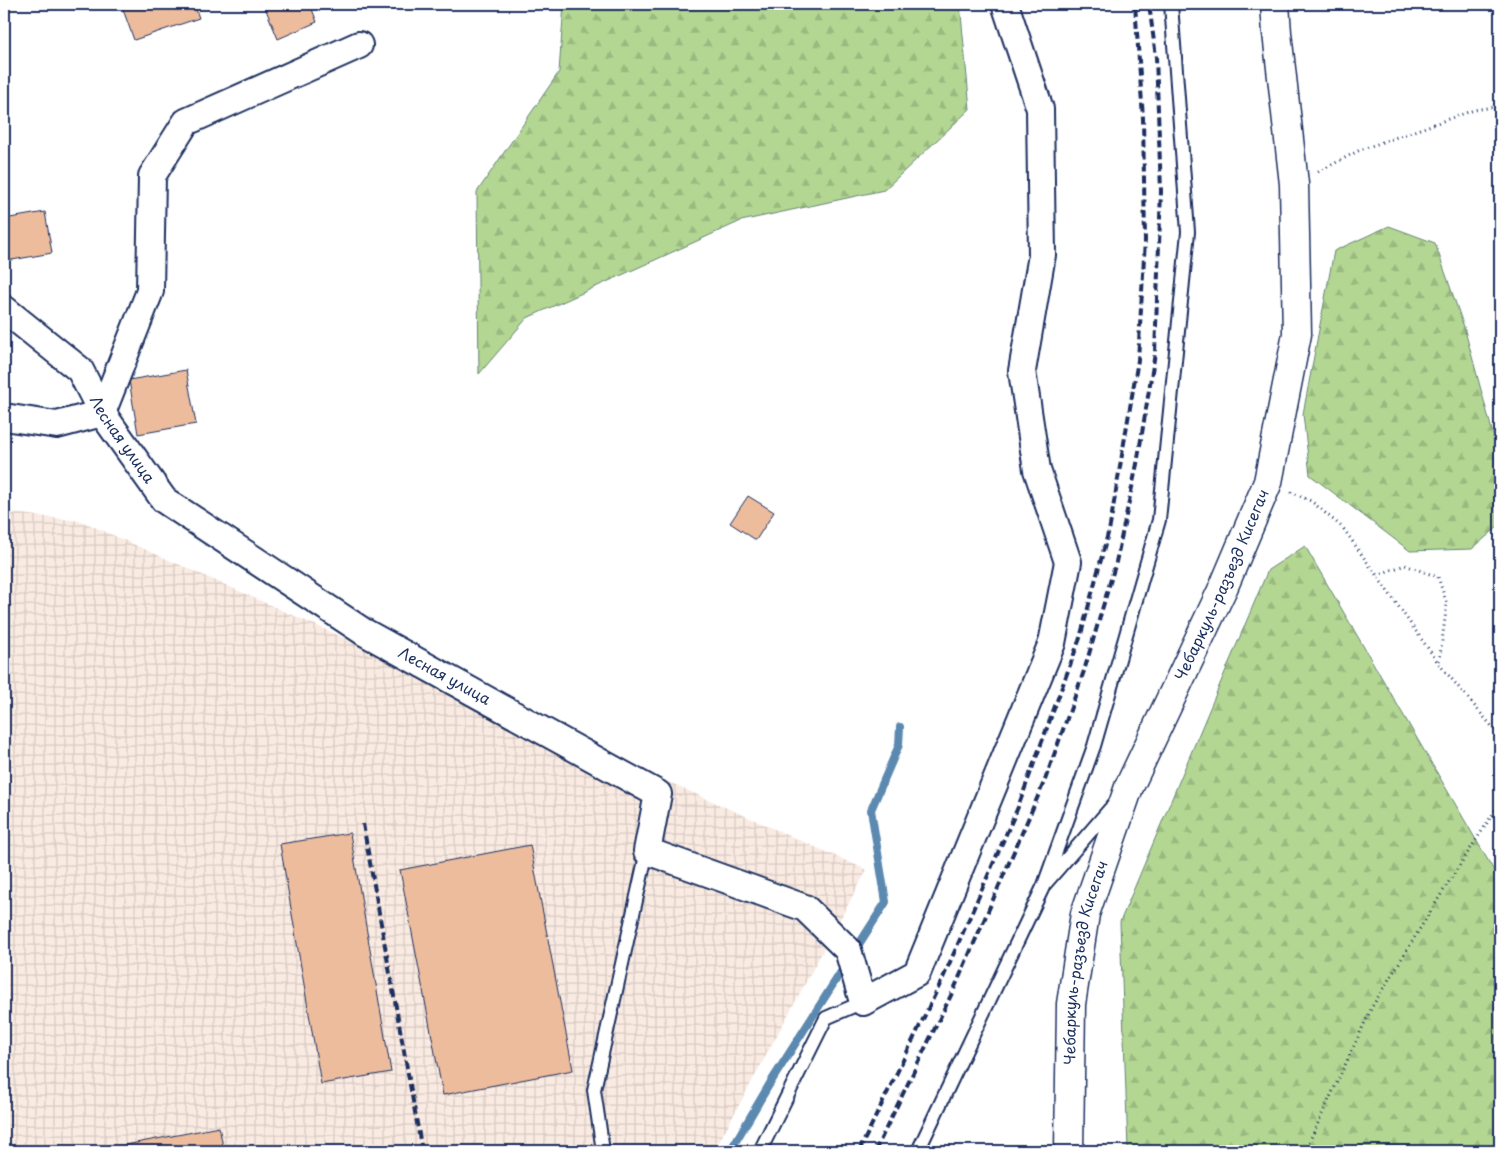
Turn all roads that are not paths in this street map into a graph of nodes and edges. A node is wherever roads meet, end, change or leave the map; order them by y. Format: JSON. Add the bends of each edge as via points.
{"nodes":[{"id":1,"x":1005,"y":4,"type":"edge"},
{"id":2,"x":1171,"y":4,"type":"edge"},
{"id":3,"x":1275,"y":4,"type":"edge"},
{"id":4,"x":359,"y":45,"type":"dead end"},
{"id":5,"x":4,"y":310,"type":"edge"},
{"id":6,"x":102,"y":413,"type":"junction"},
{"id":7,"x":4,"y":417,"type":"edge"},
{"id":8,"x":1129,"y":786,"type":"junction"},
{"id":9,"x":647,"y":851,"type":"junction"},
{"id":10,"x":1044,"y":885,"type":"junction"},
{"id":11,"x":863,"y":1002,"type":"junction"},
{"id":12,"x":603,"y":1151,"type":"edge"},
{"id":13,"x":760,"y":1151,"type":"edge"},
{"id":14,"x":918,"y":1151,"type":"edge"},
{"id":15,"x":1069,"y":1151,"type":"edge"}],
"edges":[{"from":1,"to":11,"type":"street","via":[[1040,109],[1042,255],[1022,371],[1036,470],[1068,562],[1052,644],[917,973]]},
{"from":2,"to":10,"type":"lane","via":[[1188,232],[1159,520],[1094,746]]},
{"from":3,"to":8,"type":"street","name":"Чебаркуль-разъезд Кисегач","via":[[1294,184],[1297,334],[1268,482],[1224,586]]},
{"from":4,"to":6,"type":"street","via":[[186,122],[152,176],[150,291]]},
{"from":5,"to":6,"type":"street","name":"Лесная улица","via":[[80,370]]},
{"from":6,"to":7,"type":"street","via":[[57,425]]},
{"from":6,"to":9,"type":"street","name":"Лесная улица","via":[[164,500],[364,632],[658,794]]},
{"from":8,"to":10,"type":"lane"},
{"from":8,"to":15,"type":"street","name":"Чебаркуль-разъезд Кисегач","via":[[1085,914],[1071,1004]]},
{"from":9,"to":11,"type":"street","via":[[805,908],[848,950]]},
{"from":9,"to":12,"type":"lane","via":[[594,1090]]},
{"from":10,"to":14,"type":"lane"},
{"from":11,"to":13,"type":"lane","via":[[826,1018]]}]}
